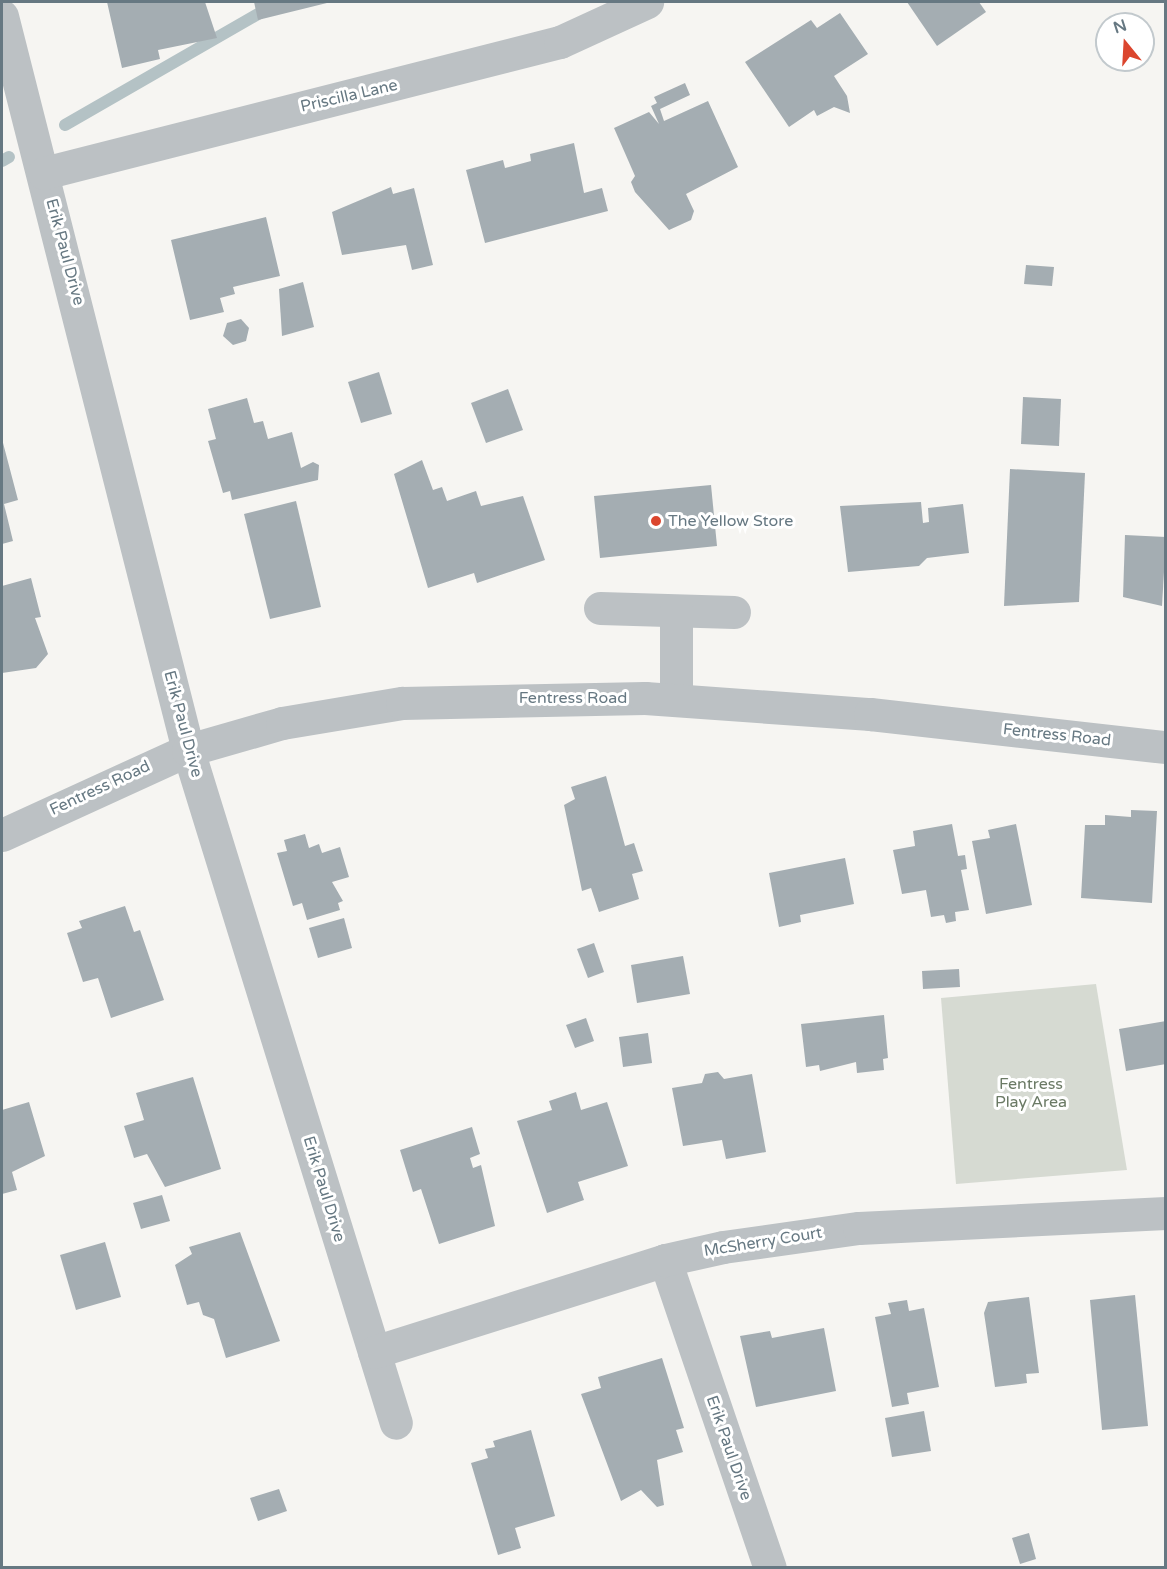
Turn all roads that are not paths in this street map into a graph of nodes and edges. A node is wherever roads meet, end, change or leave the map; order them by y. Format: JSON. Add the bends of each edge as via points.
{"nodes":[{"id":1,"x":647,"y":2,"type":"edge"},
{"id":2,"x":2,"y":16,"type":"edge"},
{"id":3,"x":44,"y":173,"type":"junction"},
{"id":4,"x":600,"y":608,"type":"dead end"},
{"id":5,"x":676,"y":611,"type":"junction"},
{"id":6,"x":734,"y":612,"type":"dead end"},
{"id":7,"x":676,"y":700,"type":"junction"},
{"id":8,"x":1166,"y":747,"type":"edge"},
{"id":9,"x":188,"y":750,"type":"junction"},
{"id":10,"x":2,"y":835,"type":"edge"},
{"id":11,"x":1166,"y":1213,"type":"edge"},
{"id":12,"x":665,"y":1260,"type":"junction"},
{"id":13,"x":374,"y":1352,"type":"junction"},
{"id":14,"x":396,"y":1424,"type":"dead end"},
{"id":15,"x":770,"y":1568,"type":"edge"}],
"edges":[{"from":1,"to":3,"type":"street","name":"Priscilla Lane","via":[[560,42]]},
{"from":2,"to":3,"type":"street","name":"Erik Paul Drive"},
{"from":3,"to":9,"type":"street","name":"Erik Paul Drive"},
{"from":4,"to":5,"type":"street"},
{"from":5,"to":6,"type":"street"},
{"from":5,"to":7,"type":"street"},
{"from":7,"to":8,"type":"street","name":"Fentress Road","via":[[870,714]]},
{"from":7,"to":9,"type":"street","name":"Fentress Road","via":[[499,698],[402,703],[282,723]]},
{"from":9,"to":10,"type":"street","name":"Fentress Road"},
{"from":9,"to":13,"type":"street","name":"Erik Paul Drive"},
{"from":11,"to":12,"type":"street","name":"McSherry Court","via":[[859,1228]]},
{"from":12,"to":13,"type":"street","name":"McSherry Court"},
{"from":12,"to":15,"type":"street","name":"Erik Paul Drive"},
{"from":13,"to":14,"type":"street","name":"Erik Paul Drive"}]}
